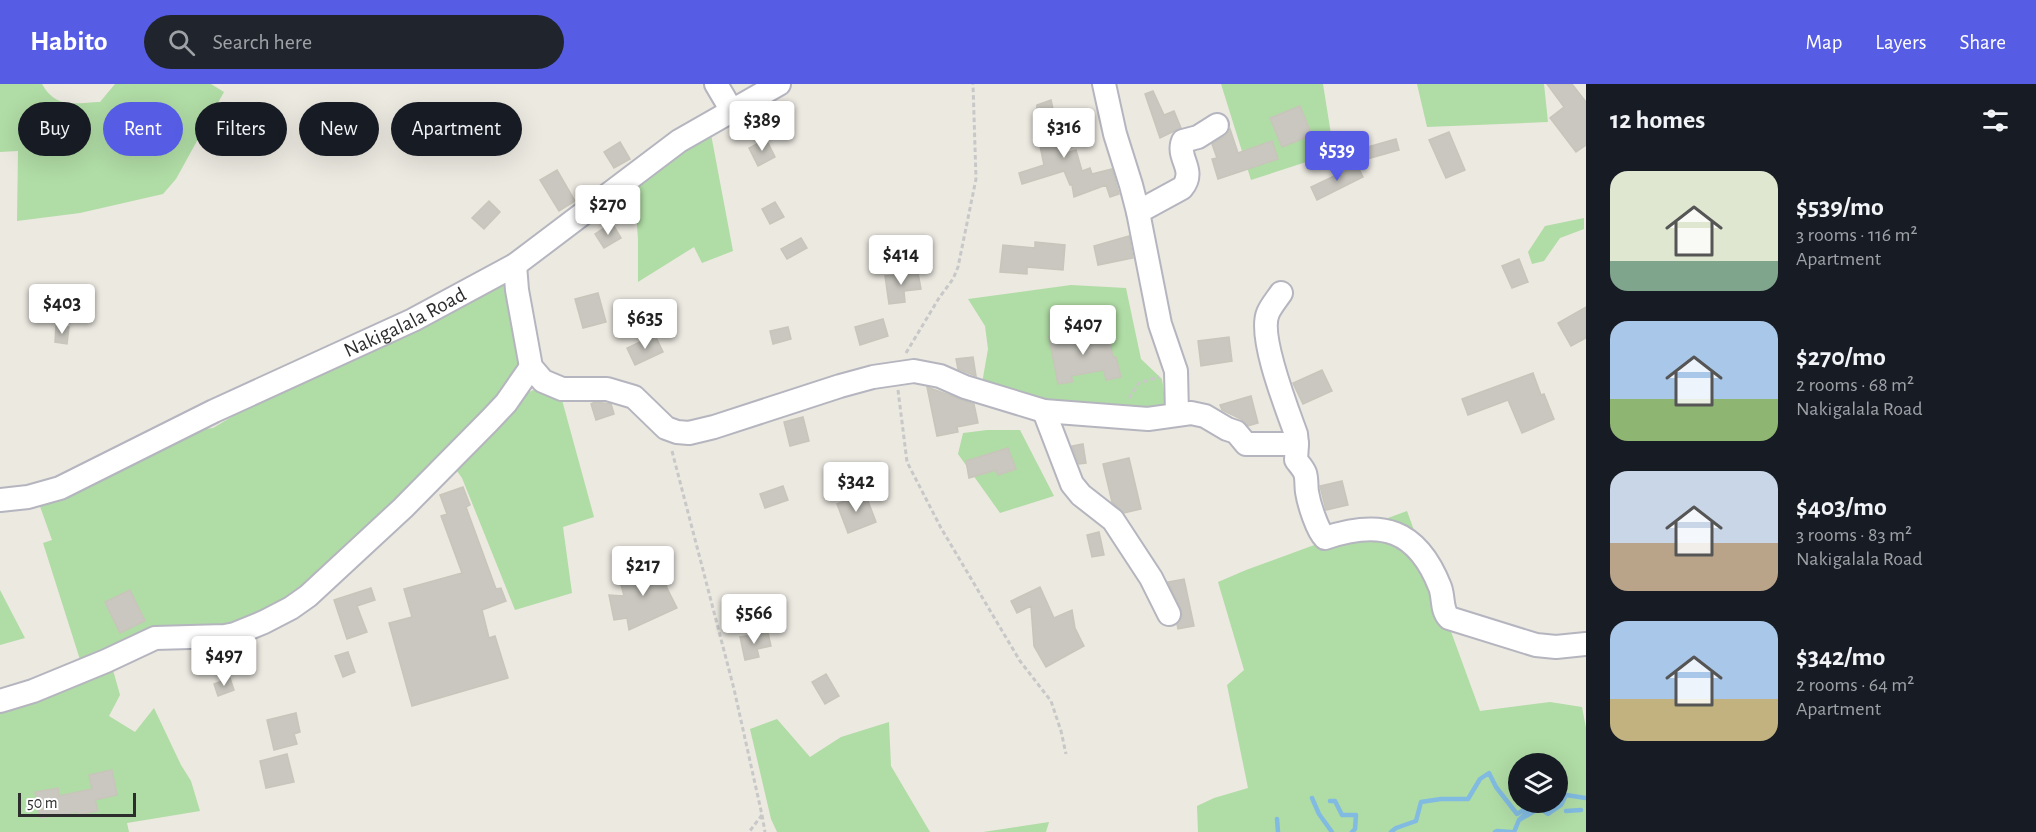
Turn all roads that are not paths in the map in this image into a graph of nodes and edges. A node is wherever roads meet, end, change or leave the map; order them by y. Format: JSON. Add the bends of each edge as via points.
{"nodes":[{"id":1,"x":716,"y":84,"type":"edge"},
{"id":2,"x":779,"y":84,"type":"edge"},
{"id":3,"x":1104,"y":84,"type":"edge"},
{"id":4,"x":732,"y":111,"type":"junction"},
{"id":5,"x":1217,"y":125,"type":"dead end"},
{"id":6,"x":1137,"y":212,"type":"junction"},
{"id":7,"x":515,"y":264,"type":"junction"},
{"id":8,"x":1281,"y":293,"type":"dead end"},
{"id":9,"x":531,"y":367,"type":"junction"},
{"id":10,"x":1044,"y":411,"type":"junction"},
{"id":11,"x":1177,"y":414,"type":"junction"},
{"id":12,"x":1297,"y":444,"type":"junction"},
{"id":13,"x":0,"y":500,"type":"edge"},
{"id":14,"x":1169,"y":614,"type":"dead end"},
{"id":15,"x":1586,"y":644,"type":"edge"},
{"id":16,"x":0,"y":701,"type":"edge"}],
"edges":[{"from":1,"to":4,"type":"street"},
{"from":2,"to":4,"type":"street","name":"Nakigalala Road"},
{"from":3,"to":6,"type":"street"},
{"from":4,"to":7,"type":"street","name":"Nakigalala Road","via":[[679,141]]},
{"from":5,"to":6,"type":"street","via":[[1183,141],[1181,147],[1189,175],[1182,188]]},
{"from":6,"to":11,"type":"street","via":[[1160,324],[1176,371]]},
{"from":7,"to":9,"type":"street"},
{"from":7,"to":13,"type":"street","name":"Nakigalala Road","via":[[413,320],[214,411],[60,488]]},
{"from":8,"to":12,"type":"street","via":[[1267,314],[1266,328],[1270,359]]},
{"from":9,"to":10,"type":"street","via":[[543,381],[562,389],[607,389],[633,397],[666,428],[677,432],[714,427],[873,377],[914,371]]},
{"from":9,"to":16,"type":"street","via":[[506,403],[410,500],[291,608],[225,636],[155,638],[44,687]]},
{"from":10,"to":11,"type":"street","via":[[1148,419]]},
{"from":10,"to":14,"type":"street","via":[[1072,484],[1113,519]]},
{"from":11,"to":12,"type":"street","via":[[1205,416],[1236,432],[1246,444]]},
{"from":12,"to":15,"type":"street","via":[[1296,460],[1304,471],[1316,525],[1325,538],[1368,529],[1403,536],[1416,545],[1430,566],[1449,618],[1536,645]]}]}
